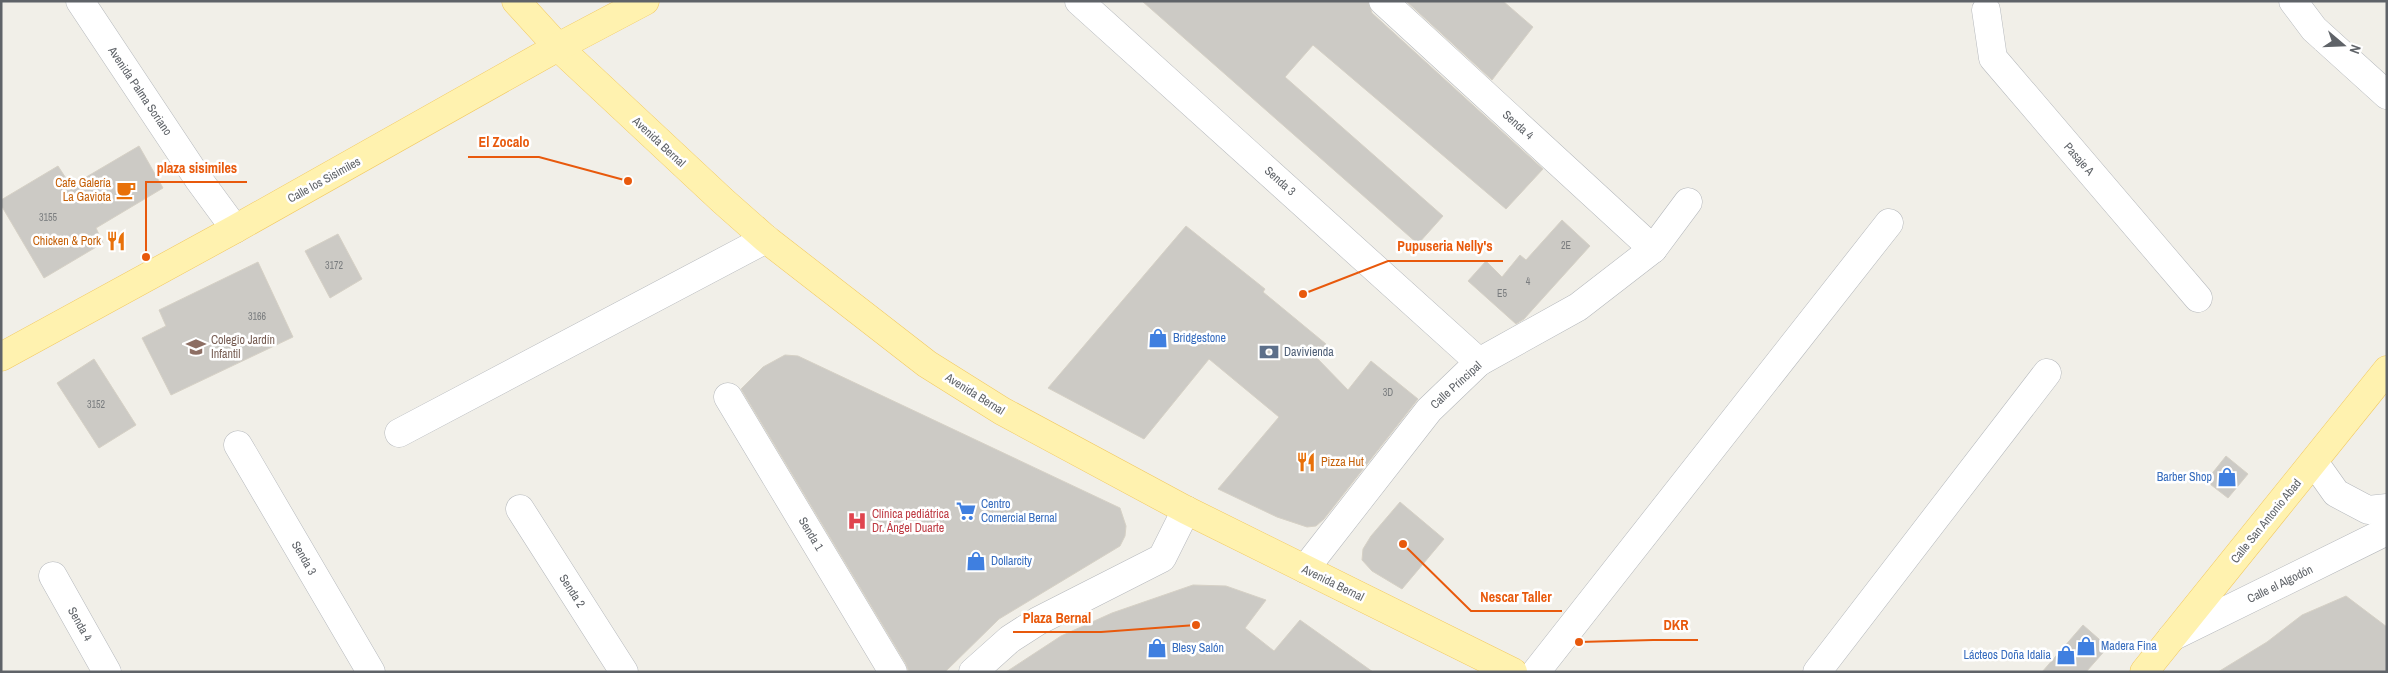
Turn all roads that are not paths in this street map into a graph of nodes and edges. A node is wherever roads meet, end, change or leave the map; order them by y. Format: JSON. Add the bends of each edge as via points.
{"nodes":[{"id":1,"x":80,"y":1,"type":"edge"},
{"id":2,"x":516,"y":1,"type":"edge"},
{"id":3,"x":645,"y":1,"type":"edge"},
{"id":4,"x":1079,"y":1,"type":"edge"},
{"id":5,"x":1383,"y":1,"type":"edge"},
{"id":6,"x":2293,"y":1,"type":"edge"},
{"id":7,"x":1983,"y":4,"type":"edge"},
{"id":8,"x":558,"y":47,"type":"junction"},
{"id":9,"x":2387,"y":96,"type":"edge"},
{"id":10,"x":1688,"y":202,"type":"dead end"},
{"id":11,"x":1889,"y":224,"type":"dead end"},
{"id":12,"x":236,"y":229,"type":"junction"},
{"id":13,"x":766,"y":239,"type":"junction"},
{"id":14,"x":1653,"y":249,"type":"junction"},
{"id":15,"x":2198,"y":298,"type":"dead end"},
{"id":16,"x":1,"y":357,"type":"edge"},
{"id":17,"x":1479,"y":362,"type":"junction"},
{"id":18,"x":2387,"y":370,"type":"edge"},
{"id":19,"x":2047,"y":373,"type":"dead end"},
{"id":20,"x":728,"y":397,"type":"dead end"},
{"id":21,"x":399,"y":433,"type":"dead end"},
{"id":22,"x":238,"y":445,"type":"dead end"},
{"id":23,"x":2314,"y":462,"type":"junction"},
{"id":24,"x":2387,"y":508,"type":"edge"},
{"id":25,"x":520,"y":509,"type":"dead end"},
{"id":26,"x":1186,"y":510,"type":"junction"},
{"id":27,"x":2387,"y":531,"type":"edge"},
{"id":28,"x":1305,"y":569,"type":"junction"},
{"id":29,"x":53,"y":576,"type":"dead end"},
{"id":30,"x":2172,"y":637,"type":"junction"},
{"id":31,"x":107,"y":672,"type":"edge"},
{"id":32,"x":371,"y":672,"type":"edge"},
{"id":33,"x":624,"y":672,"type":"edge"},
{"id":34,"x":893,"y":672,"type":"edge"},
{"id":35,"x":972,"y":672,"type":"edge"},
{"id":36,"x":1514,"y":672,"type":"edge"},
{"id":37,"x":1536,"y":672,"type":"edge"},
{"id":38,"x":1816,"y":672,"type":"edge"},
{"id":39,"x":2144,"y":672,"type":"edge"}],
"edges":[{"from":1,"to":12,"type":"street","name":"Avenida Palma Soriano","via":[[199,180]]},
{"from":2,"to":8,"type":"main road","name":"Avenida Bernal"},
{"from":3,"to":8,"type":"main road","name":"Calle los Sisimiles"},
{"from":4,"to":17,"type":"street","name":"Senda 3"},
{"from":5,"to":14,"type":"street","name":"Senda 4"},
{"from":6,"to":9,"type":"street","via":[[2314,29]]},
{"from":7,"to":15,"type":"street","name":"Pasaje A","via":[[1993,58]]},
{"from":8,"to":12,"type":"main road","name":"Calle los Sisimiles"},
{"from":8,"to":13,"type":"main road","name":"Avenida Bernal"},
{"from":10,"to":14,"type":"street","name":"Calle Principal"},
{"from":11,"to":37,"type":"street"},
{"from":12,"to":16,"type":"main road","name":"Calle los Sisimiles"},
{"from":13,"to":21,"type":"street"},
{"from":13,"to":26,"type":"main road","name":"Avenida Bernal","via":[[927,364],[1002,411]]},
{"from":14,"to":17,"type":"street","name":"Calle Principal","via":[[1578,307]]},
{"from":17,"to":28,"type":"street","name":"Calle Principal","via":[[1429,410]]},
{"from":18,"to":23,"type":"main road","name":"Calle San Antonio Abad"},
{"from":19,"to":38,"type":"street"},
{"from":20,"to":34,"type":"street","name":"Senda 1"},
{"from":22,"to":32,"type":"street","name":"Senda 3"},
{"from":23,"to":24,"type":"street","via":[[2336,493],[2368,510]]},
{"from":23,"to":30,"type":"main road","name":"Calle San Antonio Abad"},
{"from":25,"to":33,"type":"street","name":"Senda 2"},
{"from":26,"to":28,"type":"main road","name":"Avenida Bernal"},
{"from":26,"to":35,"type":"street","via":[[1162,558],[1038,621],[1010,639]]},
{"from":27,"to":30,"type":"street","name":"Calle el Algodón"},
{"from":28,"to":36,"type":"main road","name":"Avenida Bernal"},
{"from":29,"to":31,"type":"street","name":"Senda 4"},
{"from":30,"to":39,"type":"main road","name":"Calle San Antonio Abad"}]}
